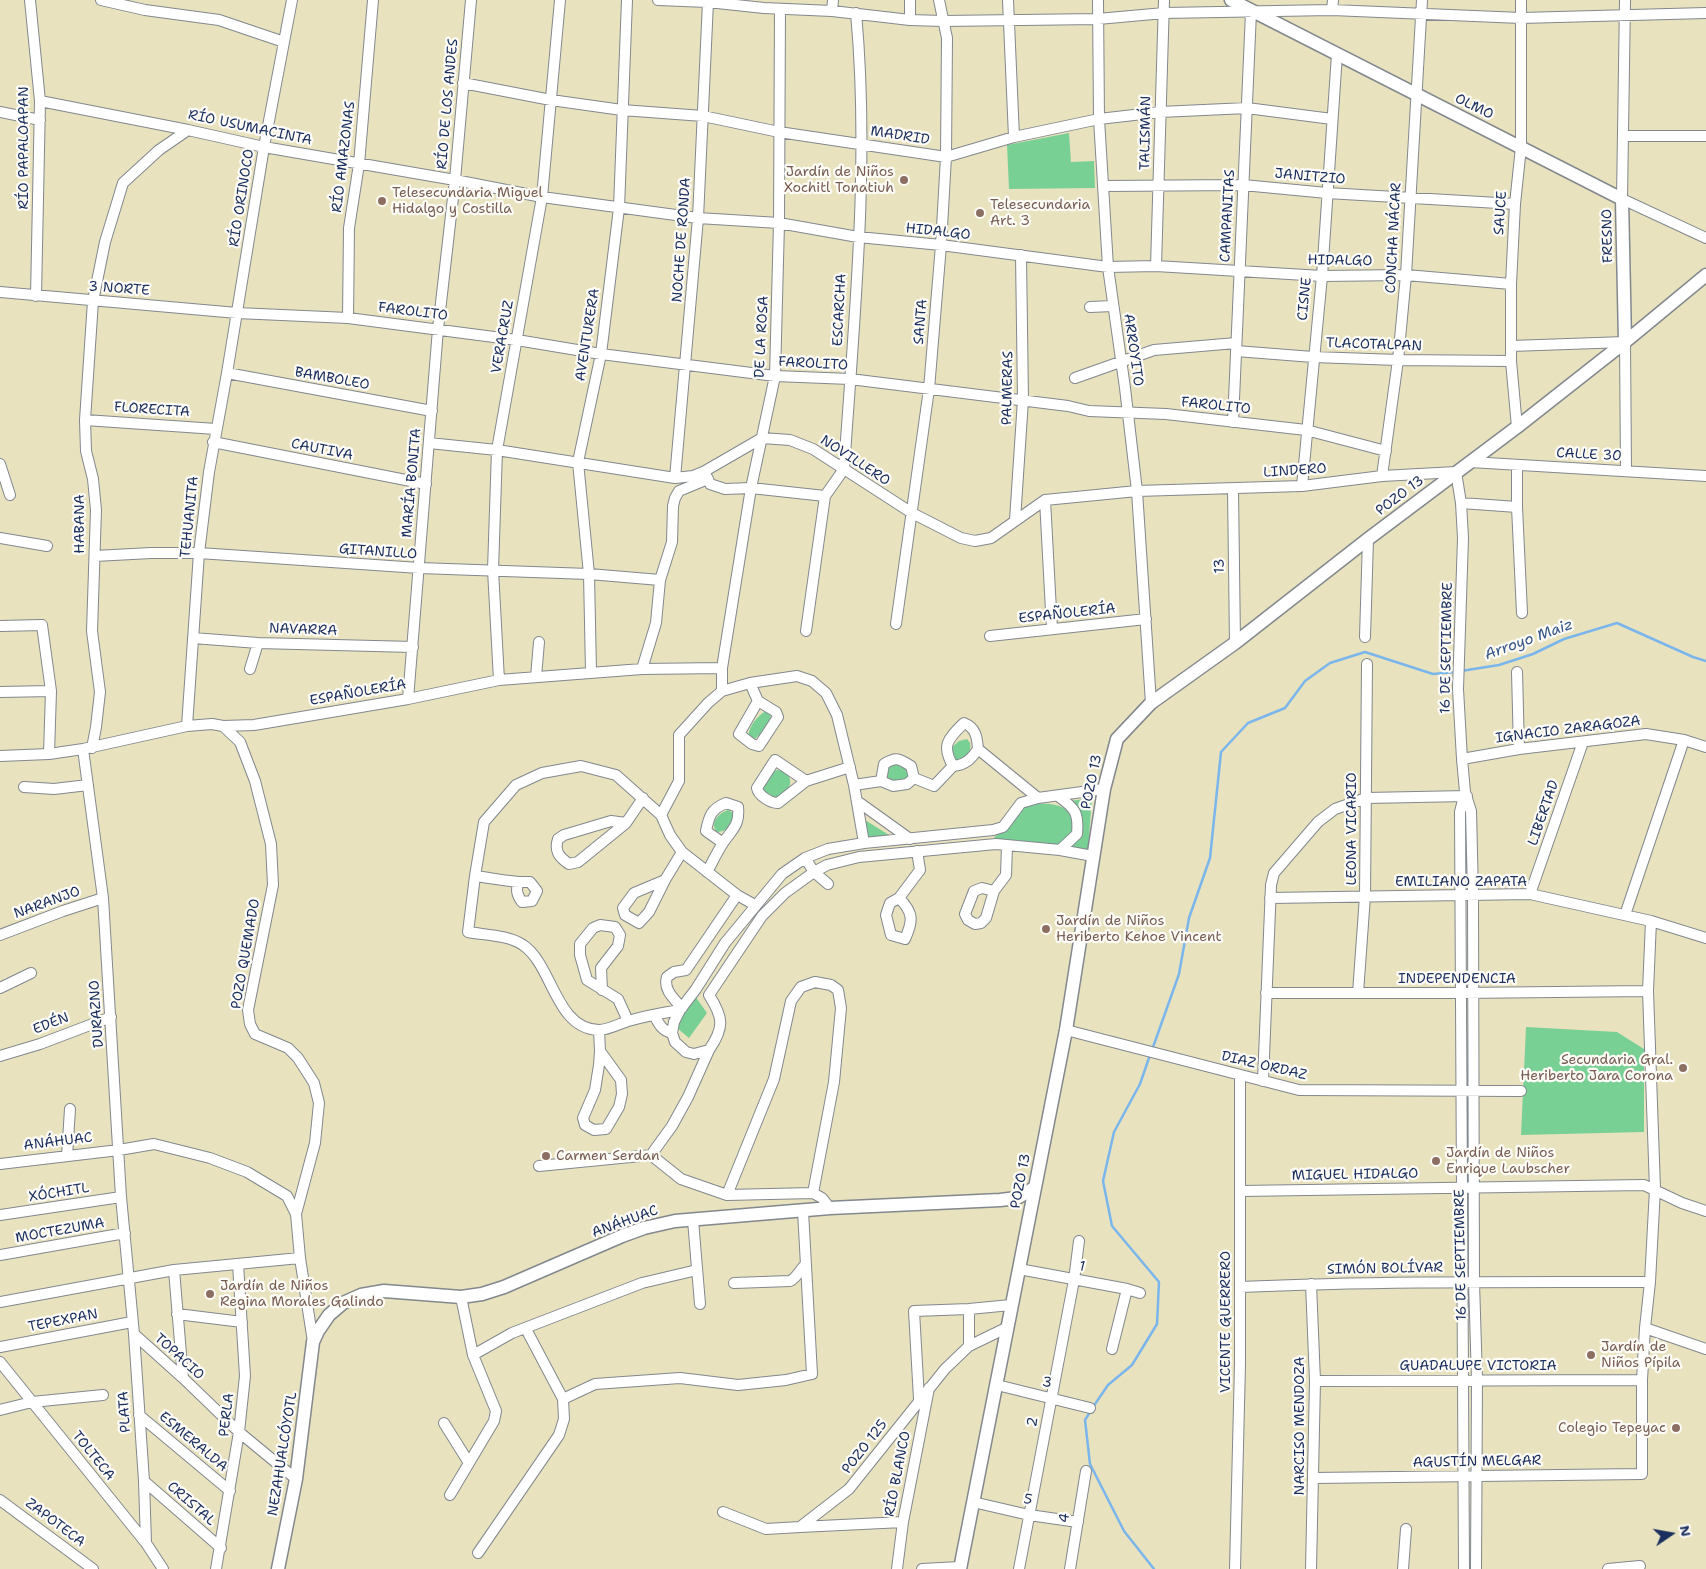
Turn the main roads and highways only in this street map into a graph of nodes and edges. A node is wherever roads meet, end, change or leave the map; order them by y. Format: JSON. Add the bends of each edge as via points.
{"nodes":[{"id":1,"x":1230,"y":0,"type":"edge"},
{"id":2,"x":1622,"y":199,"type":"joint"},
{"id":3,"x":1706,"y":275,"type":"edge"},
{"id":4,"x":1626,"y":342,"type":"junction"},
{"id":5,"x":1034,"y":1188,"type":"junction"},
{"id":6,"x":313,"y":1342,"type":"joint"},
{"id":7,"x":960,"y":1568,"type":"edge"},
{"id":8,"x":278,"y":1569,"type":"edge"}],
"edges":[{"from":1,"to":2,"type":"main road","name":"OLMO"},
{"from":2,"to":4,"type":"main road","name":"FRESNO"},
{"from":3,"to":4,"type":"main road","name":"POZO 13"},
{"from":4,"to":5,"type":"main road","name":"POZO 13","via":[[1236,643],[1151,703],[1117,739],[1104,789],[1066,1030]]},
{"from":5,"to":6,"type":"main road","name":"ANÁHUAC","via":[[1017,1198],[1000,1200],[830,1208],[675,1221],[622,1236],[482,1294],[461,1297],[384,1291],[342,1302],[329,1315]]},
{"from":5,"to":7,"type":"main road","name":"POZO 13"},
{"from":6,"to":8,"type":"main road","name":"NEZAHUALCÓYOTL","via":[[296,1479]]}]}
